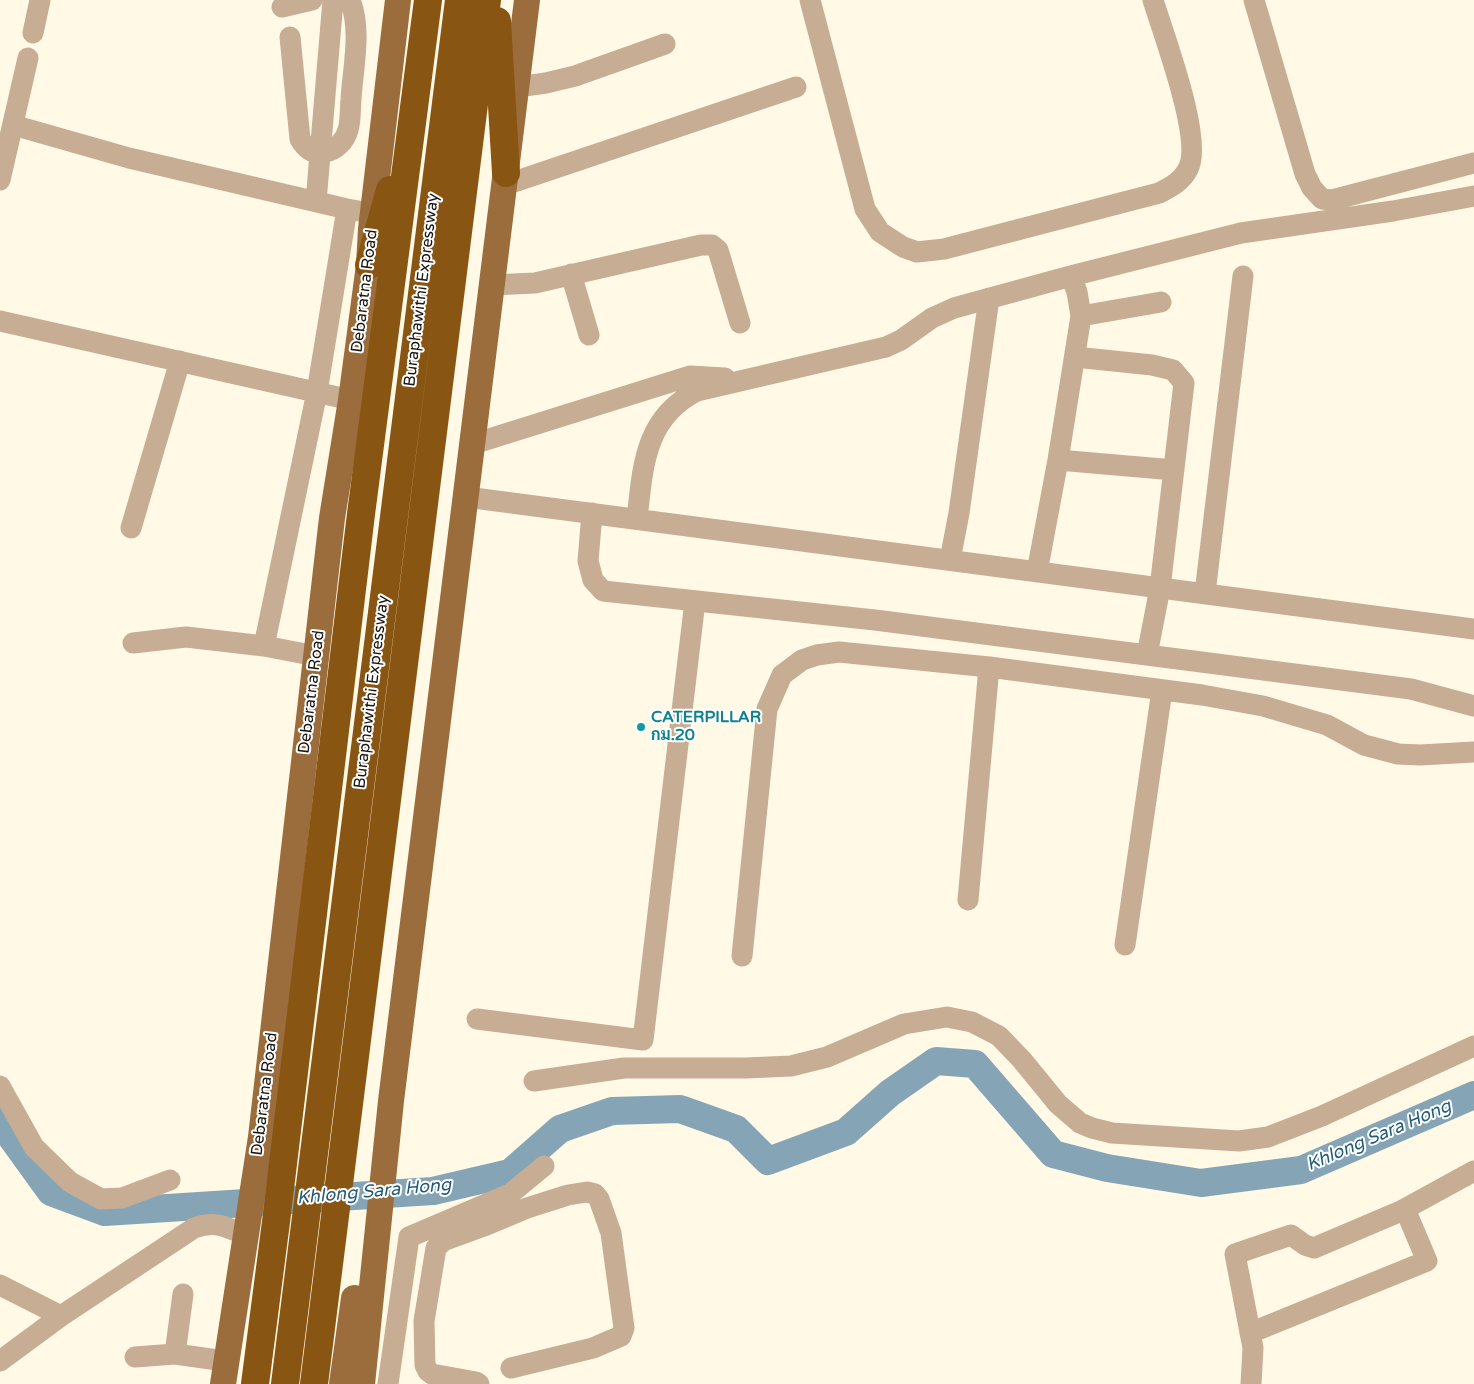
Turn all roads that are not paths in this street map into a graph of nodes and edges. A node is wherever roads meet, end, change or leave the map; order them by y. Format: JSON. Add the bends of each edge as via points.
{"nodes":[{"id":1,"x":40,"y":0,"type":"edge"},
{"id":2,"x":312,"y":0,"type":"edge"},
{"id":3,"x":333,"y":0,"type":"edge"},
{"id":4,"x":350,"y":0,"type":"edge"},
{"id":5,"x":398,"y":0,"type":"edge"},
{"id":6,"x":428,"y":0,"type":"edge"},
{"id":7,"x":459,"y":0,"type":"edge"},
{"id":8,"x":488,"y":0,"type":"edge"},
{"id":9,"x":496,"y":0,"type":"edge"},
{"id":10,"x":527,"y":0,"type":"edge"},
{"id":11,"x":810,"y":0,"type":"edge"},
{"id":12,"x":1153,"y":0,"type":"edge"},
{"id":13,"x":1254,"y":0,"type":"edge"},
{"id":14,"x":282,"y":7,"type":"dead end"},
{"id":15,"x":33,"y":33,"type":"dead end"},
{"id":16,"x":290,"y":37,"type":"dead end"},
{"id":17,"x":665,"y":44,"type":"dead end"},
{"id":18,"x":28,"y":58,"type":"dead end"},
{"id":19,"x":418,"y":87,"type":"junction"},
{"id":20,"x":516,"y":87,"type":"junction"},
{"id":21,"x":796,"y":87,"type":"dead end"},
{"id":22,"x":13,"y":125,"type":"junction"},
{"id":23,"x":320,"y":153,"type":"junction"},
{"id":24,"x":1474,"y":163,"type":"edge"},
{"id":25,"x":506,"y":179,"type":"junction"},
{"id":26,"x":0,"y":180,"type":"edge"},
{"id":27,"x":1474,"y":196,"type":"edge"},
{"id":28,"x":316,"y":202,"type":"junction"},
{"id":29,"x":347,"y":209,"type":"junction"},
{"id":30,"x":374,"y":213,"type":"junction"},
{"id":31,"x":369,"y":266,"type":"junction"},
{"id":32,"x":572,"y":274,"type":"junction"},
{"id":33,"x":1071,"y":276,"type":"junction"},
{"id":34,"x":1242,"y":276,"type":"dead end"},
{"id":35,"x":492,"y":285,"type":"junction"},
{"id":36,"x":988,"y":298,"type":"junction"},
{"id":37,"x":1161,"y":302,"type":"dead end"},
{"id":38,"x":1081,"y":316,"type":"junction"},
{"id":39,"x":0,"y":321,"type":"edge"},
{"id":40,"x":740,"y":323,"type":"dead end"},
{"id":41,"x":589,"y":335,"type":"dead end"},
{"id":42,"x":1075,"y":357,"type":"junction"},
{"id":43,"x":180,"y":361,"type":"junction"},
{"id":44,"x":752,"y":379,"type":"junction"},
{"id":45,"x":317,"y":392,"type":"junction"},
{"id":46,"x":351,"y":400,"type":"junction"},
{"id":47,"x":473,"y":444,"type":"junction"},
{"id":48,"x":1058,"y":460,"type":"junction"},
{"id":49,"x":1174,"y":470,"type":"junction"},
{"id":50,"x":466,"y":497,"type":"junction"},
{"id":51,"x":592,"y":514,"type":"junction"},
{"id":52,"x":637,"y":519,"type":"junction"},
{"id":53,"x":131,"y":528,"type":"dead end"},
{"id":54,"x":950,"y":560,"type":"junction"},
{"id":55,"x":1037,"y":572,"type":"junction"},
{"id":56,"x":1160,"y":588,"type":"junction"},
{"id":57,"x":1204,"y":594,"type":"junction"},
{"id":58,"x":696,"y":601,"type":"junction"},
{"id":59,"x":1474,"y":629,"type":"edge"},
{"id":60,"x":132,"y":643,"type":"dead end"},
{"id":61,"x":264,"y":646,"type":"junction"},
{"id":62,"x":1147,"y":655,"type":"junction"},
{"id":63,"x":316,"y":656,"type":"junction"},
{"id":64,"x":989,"y":667,"type":"junction"},
{"id":65,"x":1162,"y":690,"type":"junction"},
{"id":66,"x":1474,"y":706,"type":"edge"},
{"id":67,"x":1474,"y":752,"type":"edge"},
{"id":68,"x":968,"y":900,"type":"dead end"},
{"id":69,"x":1125,"y":945,"type":"dead end"},
{"id":70,"x":742,"y":956,"type":"dead end"},
{"id":71,"x":478,"y":1019,"type":"dead end"},
{"id":72,"x":1474,"y":1046,"type":"edge"},
{"id":73,"x":534,"y":1081,"type":"dead end"},
{"id":74,"x":0,"y":1086,"type":"edge"},
{"id":75,"x":544,"y":1166,"type":"dead end"},
{"id":76,"x":1474,"y":1171,"type":"edge"},
{"id":77,"x":170,"y":1180,"type":"dead end"},
{"id":78,"x":368,"y":1194,"type":"junction"},
{"id":79,"x":1405,"y":1209,"type":"junction"},
{"id":80,"x":247,"y":1225,"type":"junction"},
{"id":81,"x":0,"y":1285,"type":"edge"},
{"id":82,"x":183,"y":1294,"type":"dead end"},
{"id":83,"x":61,"y":1316,"type":"junction"},
{"id":84,"x":1250,"y":1333,"type":"junction"},
{"id":85,"x":175,"y":1354,"type":"junction"},
{"id":86,"x":135,"y":1357,"type":"dead end"},
{"id":87,"x":0,"y":1361,"type":"edge"},
{"id":88,"x":230,"y":1366,"type":"edge"},
{"id":89,"x":511,"y":1368,"type":"dead end"},
{"id":90,"x":237,"y":1384,"type":"edge"},
{"id":91,"x":255,"y":1384,"type":"edge"},
{"id":92,"x":285,"y":1384,"type":"edge"},
{"id":93,"x":314,"y":1384,"type":"edge"},
{"id":94,"x":330,"y":1384,"type":"edge"},
{"id":95,"x":342,"y":1384,"type":"edge"},
{"id":96,"x":362,"y":1384,"type":"edge"},
{"id":97,"x":388,"y":1384,"type":"edge"},
{"id":98,"x":478,"y":1384,"type":"edge"},
{"id":99,"x":1251,"y":1384,"type":"edge"}],
"edges":[{"from":1,"to":15,"type":"lane"},
{"from":2,"to":14,"type":"lane"},
{"from":3,"to":23,"type":"lane"},
{"from":4,"to":23,"type":"lane","via":[[356,42],[348,129],[338,147]]},
{"from":5,"to":30,"type":"main road","name":"Debaratna Road"},
{"from":6,"to":19,"type":"highway","name":"Debaratna Road"},
{"from":7,"to":92,"type":"highway","name":"Buraphawithi Expressway"},
{"from":8,"to":93,"type":"highway","name":"Buraphawithi Expressway"},
{"from":9,"to":25,"type":"highway"},
{"from":9,"to":78,"type":"highway"},
{"from":10,"to":20,"type":"main road"},
{"from":11,"to":12,"type":"lane","via":[[864,209],[880,232],[917,252],[944,249],[1159,193],[1175,185],[1189,168],[1193,144],[1186,106]]},
{"from":13,"to":24,"type":"lane","via":[[1305,174],[1322,199],[1332,200]]},
{"from":16,"to":23,"type":"lane","via":[[300,139],[310,151]]},
{"from":17,"to":20,"type":"lane","via":[[574,76]]},
{"from":18,"to":22,"type":"lane"},
{"from":19,"to":31,"type":"highway"},
{"from":19,"to":91,"type":"highway","name":"Debaratna Road","via":[[359,524]]},
{"from":20,"to":25,"type":"main road"},
{"from":21,"to":25,"type":"lane"},
{"from":22,"to":26,"type":"lane"},
{"from":22,"to":28,"type":"lane","via":[[129,158]]},
{"from":23,"to":28,"type":"lane"},
{"from":25,"to":35,"type":"main road"},
{"from":27,"to":33,"type":"lane","via":[[1241,233]]},
{"from":28,"to":29,"type":"lane"},
{"from":29,"to":30,"type":"lane"},
{"from":29,"to":45,"type":"lane"},
{"from":30,"to":31,"type":"main road","name":"Debaratna Road"},
{"from":31,"to":46,"type":"main road","name":"Debaratna Road"},
{"from":32,"to":35,"type":"lane","via":[[535,283]]},
{"from":32,"to":40,"type":"lane","via":[[712,245],[718,250]]},
{"from":32,"to":41,"type":"lane"},
{"from":33,"to":36,"type":"lane"},
{"from":33,"to":38,"type":"lane"},
{"from":34,"to":57,"type":"lane"},
{"from":35,"to":47,"type":"main road"},
{"from":36,"to":44,"type":"lane","via":[[932,318],[886,347]]},
{"from":36,"to":54,"type":"lane"},
{"from":37,"to":38,"type":"lane"},
{"from":38,"to":42,"type":"lane"},
{"from":39,"to":43,"type":"lane"},
{"from":42,"to":48,"type":"lane"},
{"from":42,"to":49,"type":"lane","via":[[1173,370],[1184,384]]},
{"from":43,"to":45,"type":"lane"},
{"from":43,"to":53,"type":"lane"},
{"from":44,"to":47,"type":"lane","via":[[690,376]]},
{"from":44,"to":52,"type":"lane","via":[[685,397],[658,424],[644,462]]},
{"from":45,"to":46,"type":"lane"},
{"from":45,"to":61,"type":"lane"},
{"from":46,"to":63,"type":"main road","name":"Debaratna Road","via":[[332,518]]},
{"from":47,"to":50,"type":"main road"},
{"from":48,"to":49,"type":"lane"},
{"from":48,"to":55,"type":"lane"},
{"from":49,"to":56,"type":"lane"},
{"from":50,"to":51,"type":"lane"},
{"from":50,"to":78,"type":"main road","via":[[391,1101]]},
{"from":51,"to":52,"type":"lane"},
{"from":51,"to":58,"type":"lane","via":[[588,561],[593,580],[603,591]]},
{"from":52,"to":54,"type":"lane"},
{"from":54,"to":55,"type":"lane"},
{"from":55,"to":56,"type":"lane"},
{"from":56,"to":57,"type":"lane"},
{"from":56,"to":62,"type":"lane"},
{"from":57,"to":59,"type":"lane"},
{"from":58,"to":62,"type":"lane"},
{"from":58,"to":71,"type":"lane","via":[[643,1040]]},
{"from":60,"to":61,"type":"lane","via":[[186,637]]},
{"from":61,"to":63,"type":"lane"},
{"from":62,"to":66,"type":"lane","via":[[1411,689]]},
{"from":63,"to":80,"type":"main road","name":"Debaratna Road","via":[[261,1137]]},
{"from":64,"to":65,"type":"lane"},
{"from":64,"to":68,"type":"lane"},
{"from":64,"to":70,"type":"lane","via":[[839,652],[802,660],[782,675],[767,709]]},
{"from":65,"to":67,"type":"lane","via":[[1263,706],[1327,725],[1364,745],[1398,754]]},
{"from":65,"to":69,"type":"lane"},
{"from":72,"to":73,"type":"lane","via":[[1322,1116],[1268,1137],[1239,1141],[1112,1132],[1080,1123],[1058,1104],[999,1036],[972,1022],[947,1017],[904,1024],[827,1058],[791,1066],[624,1068]]},
{"from":74,"to":77,"type":"lane","via":[[34,1147],[70,1182],[101,1199],[122,1198]]},
{"from":75,"to":97,"type":"lane","via":[[510,1194],[408,1237]]},
{"from":76,"to":79,"type":"lane"},
{"from":78,"to":94,"type":"highway"},
{"from":78,"to":95,"type":"main road"},
{"from":78,"to":96,"type":"main road"},
{"from":79,"to":84,"type":"lane","via":[[1427,1261]]},
{"from":79,"to":84,"type":"lane","via":[[1314,1248],[1291,1235],[1235,1254]]},
{"from":80,"to":83,"type":"lane","via":[[207,1224],[194,1228]]},
{"from":80,"to":88,"type":"main road","name":"Debaratna Road"},
{"from":81,"to":83,"type":"lane"},
{"from":82,"to":85,"type":"lane"},
{"from":83,"to":87,"type":"lane"},
{"from":84,"to":99,"type":"lane","via":[[1253,1348]]},
{"from":85,"to":86,"type":"lane"},
{"from":85,"to":88,"type":"lane"},
{"from":88,"to":90,"type":"main road","name":"Debaratna Road"},
{"from":89,"to":98,"type":"lane","via":[[593,1348],[621,1336],[624,1328],[611,1232],[595,1194],[568,1195],[526,1208],[442,1241],[436,1248],[424,1321],[425,1365],[432,1374]]}]}
